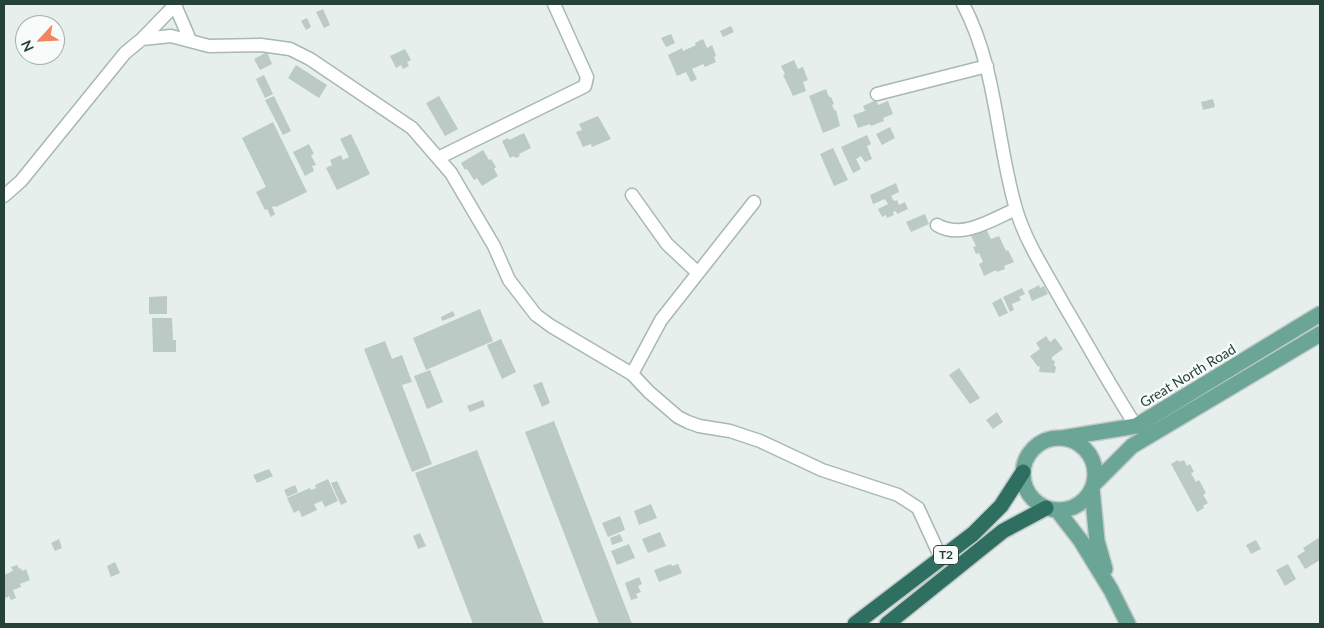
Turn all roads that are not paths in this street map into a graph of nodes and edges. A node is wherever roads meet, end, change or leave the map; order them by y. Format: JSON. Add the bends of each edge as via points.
{"nodes":[{"id":1,"x":175,"y":4,"type":"edge"},
{"id":2,"x":554,"y":4,"type":"edge"},
{"id":3,"x":963,"y":4,"type":"edge"},
{"id":4,"x":142,"y":40,"type":"junction"},
{"id":5,"x":190,"y":40,"type":"junction"},
{"id":6,"x":987,"y":66,"type":"junction"},
{"id":7,"x":877,"y":94,"type":"dead end"},
{"id":8,"x":438,"y":158,"type":"junction"},
{"id":9,"x":632,"y":195,"type":"dead end"},
{"id":10,"x":4,"y":196,"type":"edge"},
{"id":11,"x":754,"y":202,"type":"dead end"},
{"id":12,"x":1016,"y":209,"type":"junction"},
{"id":13,"x":937,"y":225,"type":"dead end"},
{"id":14,"x":698,"y":272,"type":"junction"},
{"id":15,"x":1320,"y":314,"type":"edge"},
{"id":16,"x":1320,"y":334,"type":"edge"},
{"id":17,"x":632,"y":374,"type":"junction"},
{"id":18,"x":1136,"y":426,"type":"junction"},
{"id":19,"x":1062,"y":438,"type":"junction"},
{"id":20,"x":1024,"y":472,"type":"junction"},
{"id":21,"x":1093,"y":486,"type":"junction"},
{"id":22,"x":1052,"y":509,"type":"junction"},
{"id":23,"x":941,"y":558,"type":"junction"},
{"id":24,"x":1111,"y":590,"type":"junction"},
{"id":25,"x":855,"y":624,"type":"edge"},
{"id":26,"x":887,"y":624,"type":"edge"},
{"id":27,"x":1128,"y":624,"type":"edge"}],
"edges":[{"from":1,"to":4,"type":"street"},
{"from":1,"to":5,"type":"street"},
{"from":2,"to":8,"type":"street","via":[[587,77],[585,86]]},
{"from":3,"to":6,"type":"street"},
{"from":4,"to":5,"type":"street","via":[[171,36]]},
{"from":4,"to":10,"type":"street","via":[[125,53],[22,181]]},
{"from":5,"to":8,"type":"street","via":[[209,46],[261,45],[290,49],[412,128]]},
{"from":6,"to":7,"type":"street"},
{"from":6,"to":12,"type":"street"},
{"from":8,"to":17,"type":"street","via":[[451,173],[494,246],[509,280],[536,315]]},
{"from":9,"to":14,"type":"street","via":[[667,244]]},
{"from":11,"to":14,"type":"street"},
{"from":12,"to":13,"type":"street","via":[[960,231],[946,231]]},
{"from":12,"to":18,"type":"street","via":[[1051,282]]},
{"from":14,"to":17,"type":"street","via":[[661,320]]},
{"from":15,"to":18,"type":"main road","name":"Great North Road"},
{"from":16,"to":21,"type":"main road","via":[[1132,446]]},
{"from":17,"to":23,"type":"street","via":[[649,392],[688,422],[760,441],[822,470],[898,495],[918,508]]},
{"from":18,"to":19,"type":"main road","name":"Great North Road"},
{"from":19,"to":20,"type":"main road","via":[[1047,440],[1035,448],[1026,460]]},
{"from":19,"to":21,"type":"main road","via":[[1080,444],[1089,453],[1095,471]]},
{"from":20,"to":22,"type":"main road","via":[[1029,494]]},
{"from":20,"to":23,"type":"highway","number":"T2","via":[[1001,506],[973,534]]},
{"from":21,"to":22,"type":"main road","via":[[1081,504],[1070,509]]},
{"from":21,"to":24,"type":"main road","via":[[1097,541]]},
{"from":22,"to":24,"type":"main road","via":[[1081,541]]},
{"from":22,"to":26,"type":"highway","number":"T2","via":[[1003,531]]},
{"from":23,"to":25,"type":"highway","number":"T2"},
{"from":24,"to":27,"type":"main road"}]}
